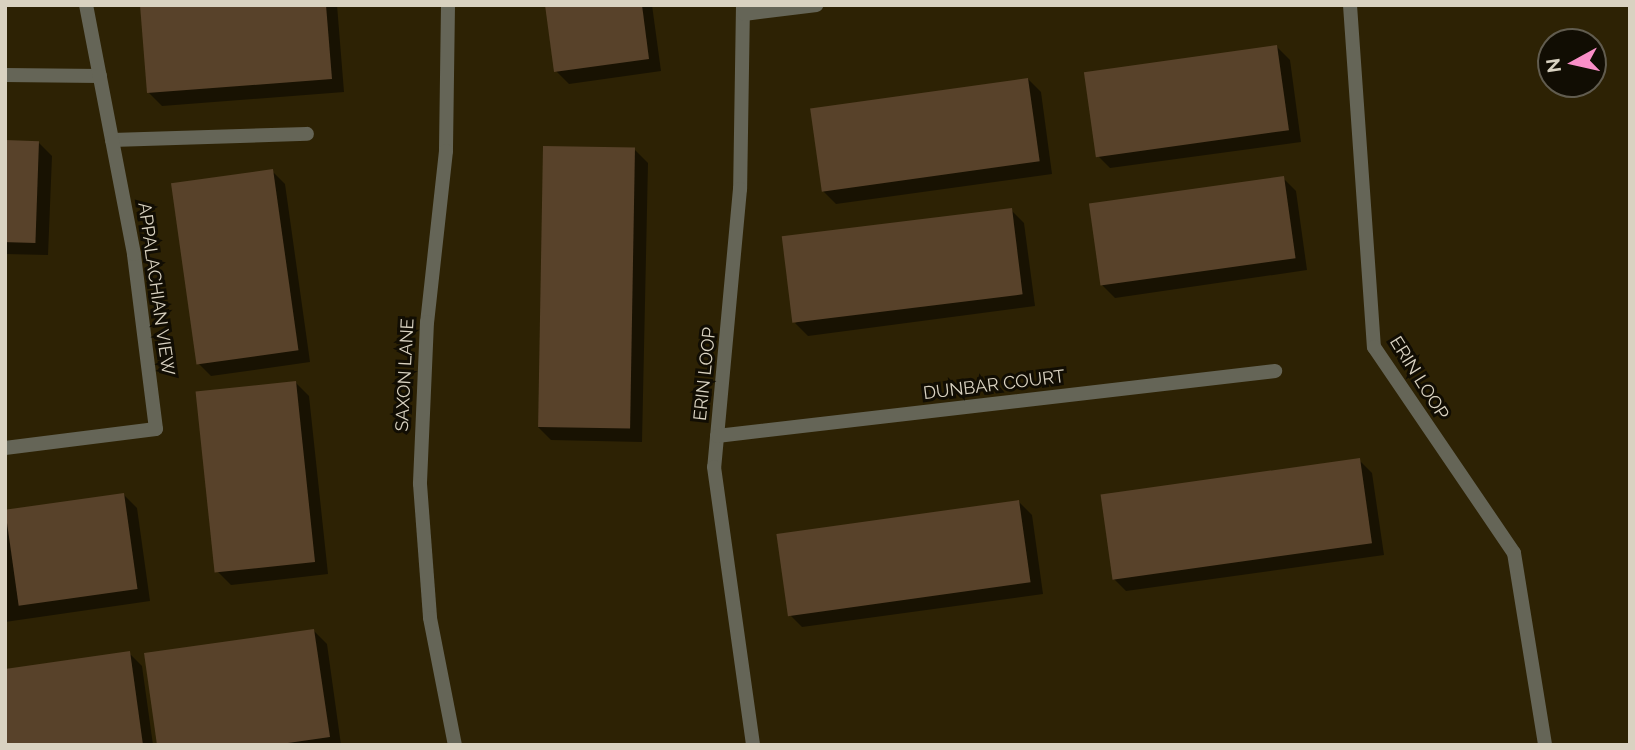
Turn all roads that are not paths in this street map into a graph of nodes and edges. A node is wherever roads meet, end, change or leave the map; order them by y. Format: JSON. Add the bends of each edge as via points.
{"nodes":[{"id":1,"x":86,"y":5,"type":"edge"},
{"id":2,"x":448,"y":5,"type":"edge"},
{"id":3,"x":816,"y":5,"type":"edge"},
{"id":4,"x":1350,"y":5,"type":"edge"},
{"id":5,"x":744,"y":10,"type":"edge"},
{"id":6,"x":5,"y":75,"type":"edge"},
{"id":7,"x":100,"y":76,"type":"junction"},
{"id":8,"x":307,"y":134,"type":"dead end"},
{"id":9,"x":112,"y":140,"type":"junction"},
{"id":10,"x":1275,"y":371,"type":"dead end"},
{"id":11,"x":717,"y":436,"type":"junction"},
{"id":12,"x":5,"y":448,"type":"edge"},
{"id":13,"x":455,"y":745,"type":"edge"},
{"id":14,"x":753,"y":745,"type":"edge"},
{"id":15,"x":1545,"y":745,"type":"edge"}],
"edges":[{"from":1,"to":7,"type":"street","name":"APPALACHIAN VIEW"},
{"from":2,"to":13,"type":"street","name":"SAXON LANE","via":[[446,151],[427,322],[420,484],[430,618]]},
{"from":3,"to":5,"type":"street"},
{"from":4,"to":15,"type":"street","name":"ERIN LOOP","via":[[1374,347],[1514,553]]},
{"from":5,"to":11,"type":"street","name":"ERIN LOOP","via":[[740,189]]},
{"from":6,"to":7,"type":"street"},
{"from":7,"to":9,"type":"street","name":"APPALACHIAN VIEW"},
{"from":8,"to":9,"type":"street"},
{"from":9,"to":12,"type":"street","name":"APPALACHIAN VIEW","via":[[156,429]]},
{"from":10,"to":11,"type":"street","name":"DUNBAR COURT"},
{"from":11,"to":14,"type":"street","name":"ERIN LOOP","via":[[716,486]]}]}
